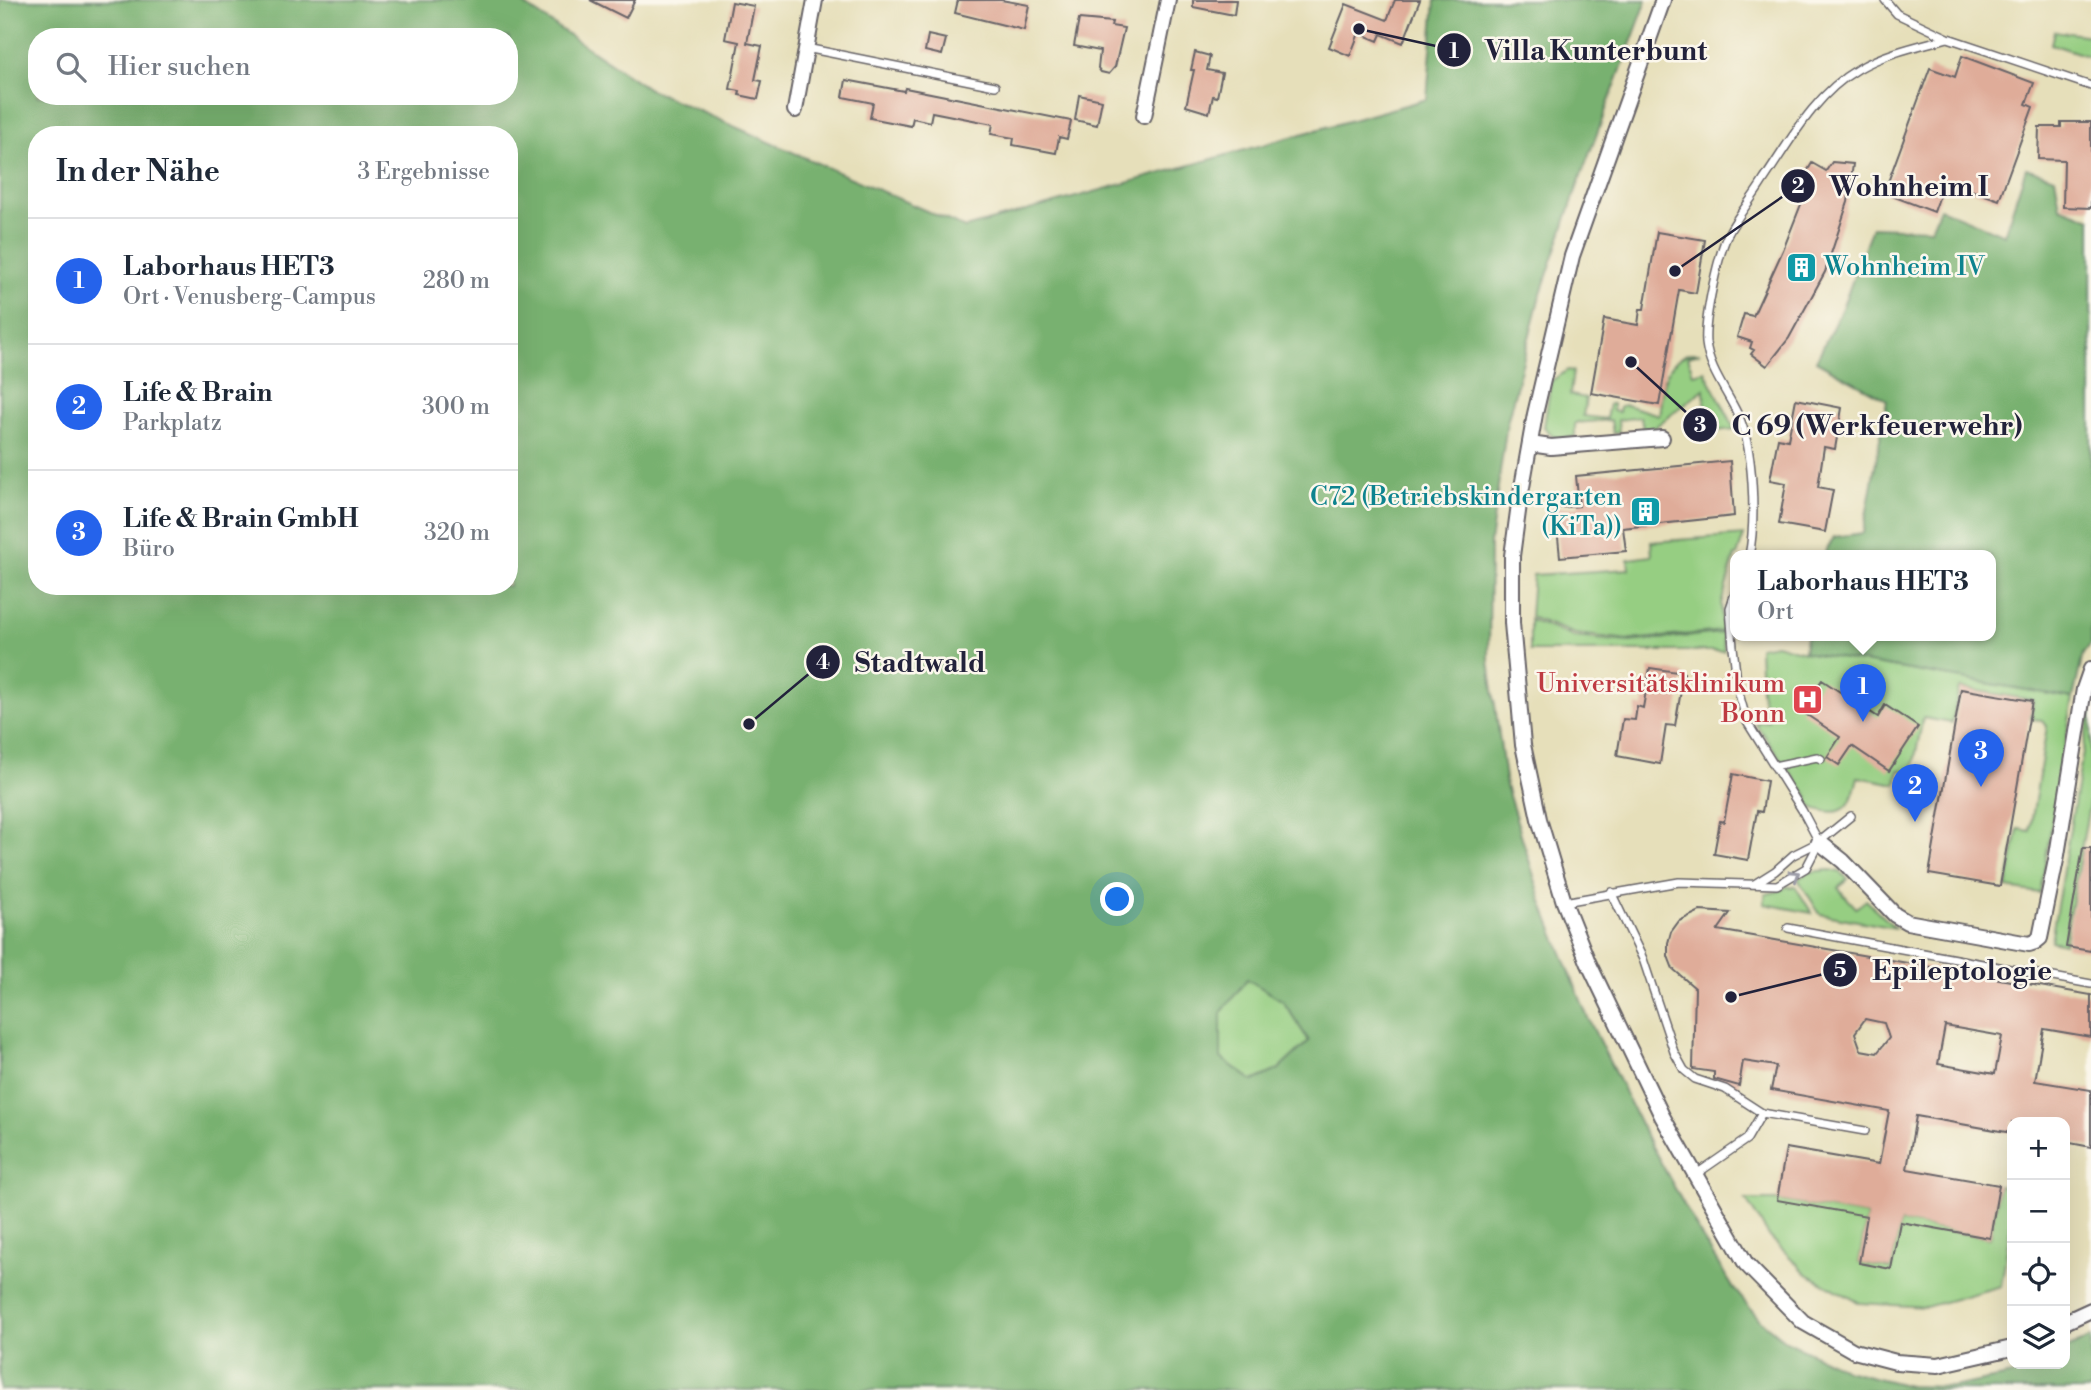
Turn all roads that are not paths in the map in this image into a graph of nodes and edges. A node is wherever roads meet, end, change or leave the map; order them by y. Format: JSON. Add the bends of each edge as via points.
{"nodes":[{"id":1,"x":815,"y":0,"type":"edge"},
{"id":2,"x":1168,"y":0,"type":"edge"},
{"id":3,"x":1663,"y":0,"type":"edge"},
{"id":4,"x":1885,"y":0,"type":"edge"},
{"id":5,"x":1948,"y":38,"type":"junction"},
{"id":6,"x":806,"y":48,"type":"junction"},
{"id":7,"x":995,"y":86,"type":"dead end"},
{"id":8,"x":2091,"y":86,"type":"edge"},
{"id":9,"x":795,"y":110,"type":"dead end"},
{"id":10,"x":1144,"y":116,"type":"dead end"},
{"id":11,"x":1662,"y":439,"type":"dead end"},
{"id":12,"x":1530,"y":444,"type":"junction"},
{"id":13,"x":1750,"y":550,"type":"edge"},
{"id":14,"x":1734,"y":641,"type":"edge"},
{"id":15,"x":2091,"y":669,"type":"edge"},
{"id":16,"x":1821,"y":759,"type":"dead end"},
{"id":17,"x":1774,"y":766,"type":"junction"},
{"id":18,"x":1851,"y":816,"type":"dead end"},
{"id":19,"x":1819,"y":842,"type":"junction"},
{"id":20,"x":1756,"y":883,"type":"junction"},
{"id":21,"x":1611,"y":892,"type":"junction"},
{"id":22,"x":1564,"y":902,"type":"junction"},
{"id":23,"x":1788,"y":928,"type":"dead end"},
{"id":24,"x":2091,"y":984,"type":"edge"},
{"id":25,"x":1762,"y":1113,"type":"junction"},
{"id":26,"x":1865,"y":1131,"type":"dead end"},
{"id":27,"x":1695,"y":1175,"type":"junction"},
{"id":28,"x":2091,"y":1310,"type":"edge"},
{"id":29,"x":2070,"y":1320,"type":"edge"},
{"id":30,"x":2007,"y":1349,"type":"edge"}],
"edges":[{"from":1,"to":6,"type":"street"},
{"from":2,"to":10,"type":"street"},
{"from":3,"to":12,"type":"street","via":[[1572,256]]},
{"from":4,"to":5,"type":"lane","via":[[1896,14]]},
{"from":5,"to":8,"type":"lane"},
{"from":5,"to":13,"type":"lane","via":[[1860,68],[1834,87],[1784,149],[1721,252],[1706,341],[1717,379],[1746,433],[1751,469]]},
{"from":6,"to":7,"type":"lane"},
{"from":6,"to":9,"type":"street"},
{"from":11,"to":12,"type":"street","via":[[1551,447]]},
{"from":12,"to":22,"type":"street","via":[[1512,556],[1512,623],[1523,746]]},
{"from":14,"to":17,"type":"lane","via":[[1738,690],[1747,722]]},
{"from":15,"to":19,"type":"street","via":[[2050,895],[2035,942],[1907,922]]},
{"from":16,"to":17,"type":"lane"},
{"from":17,"to":19,"type":"lane"},
{"from":18,"to":19,"type":"lane"},
{"from":19,"to":20,"type":"lane"},
{"from":20,"to":19,"type":"lane","one_way":true,"via":[[1777,885],[1793,877],[1806,868]]},
{"from":20,"to":21,"type":"lane","via":[[1679,881]]},
{"from":21,"to":22,"type":"lane"},
{"from":21,"to":25,"type":"lane","via":[[1643,959],[1684,1070]]},
{"from":22,"to":27,"type":"street","via":[[1611,1010]]},
{"from":23,"to":24,"type":"lane"},
{"from":25,"to":26,"type":"lane"},
{"from":25,"to":27,"type":"lane","via":[[1747,1139]]},
{"from":27,"to":30,"type":"street","via":[[1746,1264],[1803,1322],[1854,1351],[1896,1362],[1938,1365]]},
{"from":28,"to":29,"type":"street"}]}
